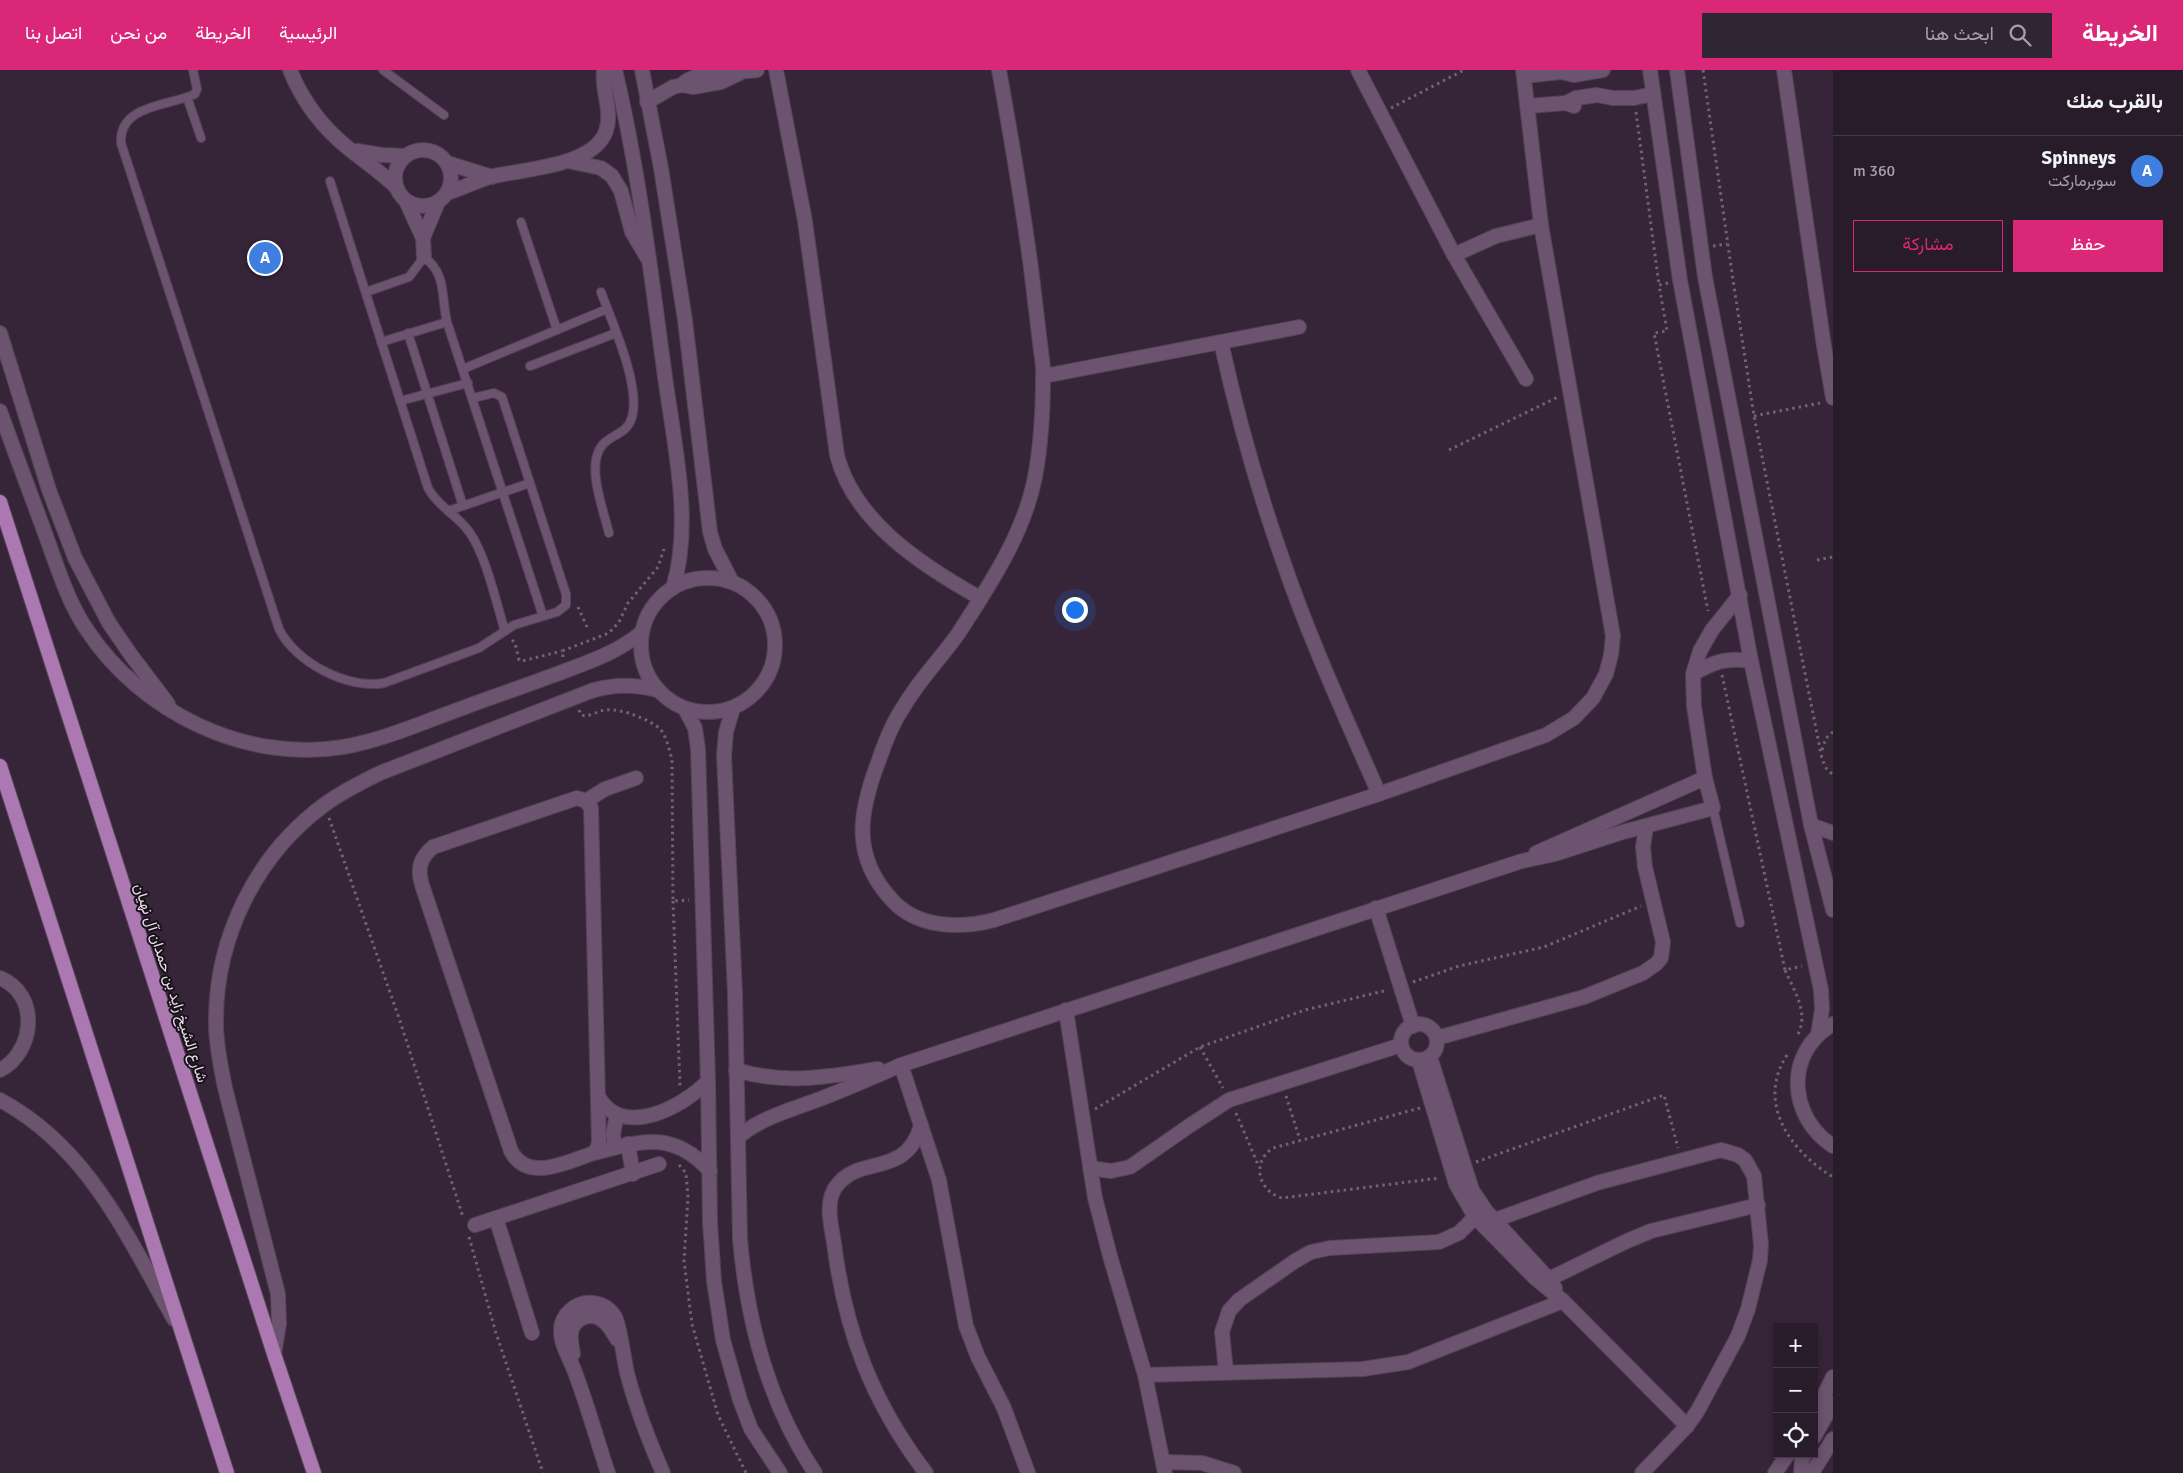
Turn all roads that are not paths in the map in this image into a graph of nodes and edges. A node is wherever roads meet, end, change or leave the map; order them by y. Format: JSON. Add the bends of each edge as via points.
{"nodes":[{"id":1,"x":193,"y":70,"type":"edge"},
{"id":2,"x":290,"y":70,"type":"edge"},
{"id":3,"x":383,"y":70,"type":"edge"},
{"id":4,"x":604,"y":70,"type":"edge"},
{"id":5,"x":615,"y":70,"type":"edge"},
{"id":6,"x":642,"y":70,"type":"edge"},
{"id":7,"x":757,"y":70,"type":"edge"},
{"id":8,"x":776,"y":70,"type":"edge"},
{"id":9,"x":999,"y":70,"type":"edge"},
{"id":10,"x":1358,"y":70,"type":"edge"},
{"id":11,"x":1603,"y":70,"type":"edge"},
{"id":12,"x":1650,"y":70,"type":"edge"},
{"id":13,"x":1677,"y":70,"type":"edge"},
{"id":14,"x":1784,"y":70,"type":"edge"},
{"id":15,"x":740,"y":71,"type":"edge"},
{"id":16,"x":1562,"y":71,"type":"edge"},
{"id":17,"x":1524,"y":73,"type":"edge"},
{"id":18,"x":1653,"y":94,"type":"junction"},
{"id":19,"x":187,"y":97,"type":"junction"},
{"id":20,"x":648,"y":102,"type":"junction"},
{"id":21,"x":1528,"y":106,"type":"junction"},
{"id":22,"x":444,"y":115,"type":"dead end"},
{"id":23,"x":201,"y":138,"type":"dead end"},
{"id":24,"x":349,"y":149,"type":"junction"},
{"id":25,"x":404,"y":156,"type":"junction"},
{"id":26,"x":567,"y":161,"type":"junction"},
{"id":27,"x":447,"y":163,"type":"junction"},
{"id":28,"x":492,"y":177,"type":"junction"},
{"id":29,"x":330,"y":181,"type":"dead end"},
{"id":30,"x":396,"y":187,"type":"junction"},
{"id":31,"x":442,"y":197,"type":"junction"},
{"id":32,"x":406,"y":200,"type":"junction"},
{"id":33,"x":521,"y":222,"type":"dead end"},
{"id":34,"x":1541,"y":225,"type":"junction"},
{"id":35,"x":423,"y":238,"type":"junction"},
{"id":36,"x":1454,"y":255,"type":"junction"},
{"id":37,"x":424,"y":257,"type":"junction"},
{"id":38,"x":650,"y":262,"type":"junction"},
{"id":39,"x":366,"y":292,"type":"junction"},
{"id":40,"x":601,"y":292,"type":"dead end"},
{"id":41,"x":607,"y":309,"type":"junction"},
{"id":42,"x":447,"y":322,"type":"junction"},
{"id":43,"x":1299,"y":327,"type":"dead end"},
{"id":44,"x":557,"y":330,"type":"junction"},
{"id":45,"x":0,"y":333,"type":"edge"},
{"id":46,"x":408,"y":333,"type":"junction"},
{"id":47,"x":616,"y":333,"type":"junction"},
{"id":48,"x":381,"y":342,"type":"junction"},
{"id":49,"x":1221,"y":342,"type":"junction"},
{"id":50,"x":530,"y":366,"type":"dead end"},
{"id":51,"x":463,"y":369,"type":"junction"},
{"id":52,"x":1044,"y":376,"type":"junction"},
{"id":53,"x":1526,"y":379,"type":"dead end"},
{"id":54,"x":468,"y":383,"type":"junction"},
{"id":55,"x":427,"y":394,"type":"junction"},
{"id":56,"x":473,"y":398,"type":"junction"},
{"id":57,"x":1829,"y":400,"type":"edge"},
{"id":58,"x":400,"y":401,"type":"junction"},
{"id":59,"x":0,"y":411,"type":"edge"},
{"id":60,"x":530,"y":483,"type":"junction"},
{"id":61,"x":504,"y":492,"type":"junction"},
{"id":62,"x":0,"y":502,"type":"edge"},
{"id":63,"x":463,"y":506,"type":"junction"},
{"id":64,"x":448,"y":511,"type":"junction"},
{"id":65,"x":609,"y":533,"type":"dead end"},
{"id":66,"x":732,"y":582,"type":"junction"},
{"id":67,"x":672,"y":588,"type":"junction"},
{"id":68,"x":1740,"y":595,"type":"junction"},
{"id":69,"x":980,"y":598,"type":"junction"},
{"id":70,"x":543,"y":616,"type":"junction"},
{"id":71,"x":504,"y":631,"type":"junction"},
{"id":72,"x":642,"y":632,"type":"junction"},
{"id":73,"x":1751,"y":661,"type":"junction"},
{"id":74,"x":1693,"y":674,"type":"junction"},
{"id":75,"x":657,"y":690,"type":"junction"},
{"id":76,"x":733,"y":708,"type":"junction"},
{"id":77,"x":685,"y":709,"type":"junction"},
{"id":78,"x":178,"y":716,"type":"junction"},
{"id":79,"x":0,"y":766,"type":"edge"},
{"id":80,"x":636,"y":778,"type":"dead end"},
{"id":81,"x":1705,"y":778,"type":"junction"},
{"id":82,"x":1379,"y":794,"type":"junction"},
{"id":83,"x":586,"y":800,"type":"junction"},
{"id":84,"x":1713,"y":808,"type":"junction"},
{"id":85,"x":1811,"y":825,"type":"junction"},
{"id":86,"x":1646,"y":827,"type":"junction"},
{"id":87,"x":1833,"y":834,"type":"edge"},
{"id":88,"x":1522,"y":861,"type":"junction"},
{"id":89,"x":1830,"y":881,"type":"edge"},
{"id":90,"x":1376,"y":908,"type":"junction"},
{"id":91,"x":1833,"y":910,"type":"edge"},
{"id":92,"x":1740,"y":923,"type":"dead end"},
{"id":93,"x":0,"y":978,"type":"edge"},
{"id":94,"x":1066,"y":1010,"type":"junction"},
{"id":95,"x":1833,"y":1024,"type":"edge"},
{"id":96,"x":1413,"y":1026,"type":"junction"},
{"id":97,"x":1818,"y":1036,"type":"junction"},
{"id":98,"x":1437,"y":1038,"type":"junction"},
{"id":99,"x":1401,"y":1045,"type":"junction"},
{"id":100,"x":1425,"y":1059,"type":"junction"},
{"id":101,"x":901,"y":1065,"type":"junction"},
{"id":102,"x":0,"y":1070,"type":"edge"},
{"id":103,"x":736,"y":1070,"type":"junction"},
{"id":104,"x":708,"y":1081,"type":"junction"},
{"id":105,"x":598,"y":1096,"type":"junction"},
{"id":106,"x":0,"y":1100,"type":"edge"},
{"id":107,"x":617,"y":1115,"type":"junction"},
{"id":108,"x":920,"y":1126,"type":"junction"},
{"id":109,"x":738,"y":1137,"type":"junction"},
{"id":110,"x":622,"y":1146,"type":"junction"},
{"id":111,"x":1833,"y":1146,"type":"edge"},
{"id":112,"x":594,"y":1153,"type":"junction"},
{"id":113,"x":659,"y":1164,"type":"dead end"},
{"id":114,"x":1090,"y":1168,"type":"junction"},
{"id":115,"x":710,"y":1171,"type":"junction"},
{"id":116,"x":633,"y":1174,"type":"junction"},
{"id":117,"x":1758,"y":1205,"type":"junction"},
{"id":118,"x":1475,"y":1217,"type":"junction"},
{"id":119,"x":496,"y":1218,"type":"junction"},
{"id":120,"x":1495,"y":1220,"type":"junction"},
{"id":121,"x":469,"y":1225,"type":"road end"},
{"id":122,"x":1549,"y":1280,"type":"junction"},
{"id":123,"x":1563,"y":1301,"type":"junction"},
{"id":124,"x":179,"y":1327,"type":"junction"},
{"id":125,"x":532,"y":1333,"type":"dead end"},
{"id":126,"x":274,"y":1354,"type":"junction"},
{"id":127,"x":1226,"y":1372,"type":"junction"},
{"id":128,"x":1145,"y":1375,"type":"junction"},
{"id":129,"x":1833,"y":1377,"type":"edge"},
{"id":130,"x":1833,"y":1402,"type":"edge"},
{"id":131,"x":1815,"y":1413,"type":"edge"},
{"id":132,"x":1687,"y":1426,"type":"junction"},
{"id":133,"x":1818,"y":1430,"type":"edge"},
{"id":134,"x":1832,"y":1440,"type":"edge"},
{"id":135,"x":1833,"y":1457,"type":"edge"},
{"id":136,"x":1785,"y":1458,"type":"edge"},
{"id":137,"x":1803,"y":1458,"type":"edge"},
{"id":138,"x":1164,"y":1467,"type":"edge"},
{"id":139,"x":226,"y":1473,"type":"edge"},
{"id":140,"x":314,"y":1473,"type":"edge"},
{"id":141,"x":608,"y":1473,"type":"edge"},
{"id":142,"x":663,"y":1473,"type":"edge"},
{"id":143,"x":780,"y":1473,"type":"edge"},
{"id":144,"x":815,"y":1473,"type":"edge"},
{"id":145,"x":926,"y":1473,"type":"edge"},
{"id":146,"x":1028,"y":1473,"type":"edge"},
{"id":147,"x":1234,"y":1473,"type":"edge"},
{"id":148,"x":1642,"y":1473,"type":"edge"},
{"id":149,"x":1775,"y":1473,"type":"edge"},
{"id":150,"x":1801,"y":1473,"type":"edge"},
{"id":151,"x":1812,"y":1473,"type":"edge"}],
"edges":[{"from":1,"to":19,"type":"lane","via":[[197,91]]},
{"from":2,"to":24,"type":"street","via":[[310,107]]},
{"from":3,"to":22,"type":"lane"},
{"from":4,"to":26,"type":"street","via":[[606,131],[595,147]]},
{"from":5,"to":38,"type":"street"},
{"from":6,"to":20,"type":"street"},
{"from":7,"to":15,"type":"street"},
{"from":8,"to":69,"type":"street","via":[[805,221],[840,469],[853,495],[883,528],[930,566]]},
{"from":9,"to":52,"type":"street","via":[[1025,223]]},
{"from":10,"to":36,"type":"street"},
{"from":11,"to":16,"type":"street","via":[[1574,75]]},
{"from":12,"to":18,"type":"street"},
{"from":13,"to":85,"type":"street","via":[[1705,277]]},
{"from":14,"to":57,"type":"street"},
{"from":15,"to":20,"type":"street","via":[[721,82],[693,87],[682,85],[664,91]]},
{"from":16,"to":17,"type":"street"},
{"from":17,"to":21,"type":"street"},
{"from":18,"to":21,"type":"street","via":[[1613,98],[1602,104],[1582,106],[1566,103]]},
{"from":18,"to":68,"type":"street","via":[[1680,280]]},
{"from":19,"to":23,"type":"lane"},
{"from":19,"to":71,"type":"lane","via":[[134,114],[125,123],[121,143],[283,638],[310,663],[355,683],[374,685],[474,650]]},
{"from":20,"to":66,"type":"street","via":[[685,320],[710,532]]},
{"from":21,"to":34,"type":"street"},
{"from":24,"to":25,"type":"street","via":[[382,156]]},
{"from":24,"to":30,"type":"street"},
{"from":25,"to":27,"type":"street","via":[[417,150],[431,150]]},
{"from":25,"to":30,"type":"street","via":[[395,174]]},
{"from":26,"to":28,"type":"street"},
{"from":26,"to":38,"type":"street","via":[[601,168],[612,176],[621,191],[632,232]]},
{"from":27,"to":28,"type":"street"},
{"from":27,"to":31,"type":"street","via":[[451,175]]},
{"from":28,"to":31,"type":"street"},
{"from":29,"to":39,"type":"lane"},
{"from":30,"to":32,"type":"street"},
{"from":31,"to":32,"type":"street","via":[[432,205],[418,206]]},
{"from":31,"to":35,"type":"street"},
{"from":32,"to":35,"type":"street"},
{"from":33,"to":44,"type":"lane"},
{"from":34,"to":36,"type":"street","via":[[1496,236]]},
{"from":34,"to":82,"type":"street","via":[[1610,614],[1613,636],[1606,674],[1584,708],[1546,735]]},
{"from":35,"to":37,"type":"street"},
{"from":36,"to":53,"type":"street"},
{"from":37,"to":39,"type":"lane","via":[[409,277]]},
{"from":37,"to":42,"type":"lane","via":[[441,278]]},
{"from":38,"to":67,"type":"street","via":[[682,520],[681,555]]},
{"from":39,"to":48,"type":"lane"},
{"from":40,"to":41,"type":"lane"},
{"from":41,"to":44,"type":"lane"},
{"from":41,"to":47,"type":"lane"},
{"from":42,"to":46,"type":"lane"},
{"from":42,"to":51,"type":"lane"},
{"from":43,"to":49,"type":"street"},
{"from":44,"to":51,"type":"lane"},
{"from":45,"to":78,"type":"street","via":[[50,490],[76,558],[125,647]]},
{"from":46,"to":48,"type":"lane"},
{"from":46,"to":55,"type":"lane"},
{"from":47,"to":50,"type":"lane"},
{"from":47,"to":65,"type":"lane","via":[[629,369],[633,413],[629,425],[599,448],[595,460]]},
{"from":48,"to":58,"type":"lane"},
{"from":49,"to":52,"type":"street"},
{"from":49,"to":82,"type":"street","via":[[1249,457],[1282,560]]},
{"from":51,"to":54,"type":"lane"},
{"from":52,"to":69,"type":"street","via":[[1039,448],[1028,506],[1017,534]]},
{"from":54,"to":55,"type":"lane"},
{"from":54,"to":56,"type":"lane"},
{"from":55,"to":58,"type":"lane"},
{"from":55,"to":63,"type":"lane"},
{"from":56,"to":60,"type":"lane","via":[[494,393],[502,397]]},
{"from":56,"to":61,"type":"lane"},
{"from":58,"to":64,"type":"lane","via":[[428,488]]},
{"from":59,"to":78,"type":"street","via":[[67,594],[87,630],[113,664],[144,693]]},
{"from":60,"to":61,"type":"lane"},
{"from":60,"to":70,"type":"lane","via":[[567,601],[561,610]]},
{"from":61,"to":63,"type":"lane"},
{"from":61,"to":70,"type":"lane"},
{"from":62,"to":126,"type":"main road","name":"شارع الشيخ زايد بن حمدان آل نهيان"},
{"from":63,"to":64,"type":"lane"},
{"from":64,"to":71,"type":"lane","via":[[464,525],[476,543]]},
{"from":66,"to":67,"type":"street","via":[[720,578],[695,579]]},
{"from":66,"to":76,"type":"street","via":[[766,609],[774,630],[776,652],[762,686]]},
{"from":67,"to":72,"type":"street","via":[[653,607]]},
{"from":68,"to":73,"type":"street"},
{"from":68,"to":74,"type":"street","via":[[1712,630],[1700,651]]},
{"from":69,"to":82,"type":"street","via":[[904,706],[882,751],[866,799],[862,818],[865,856],[872,874],[888,897],[910,915],[952,926],[981,924]]},
{"from":70,"to":71,"type":"lane"},
{"from":72,"to":75,"type":"street","via":[[641,651],[645,669]]},
{"from":72,"to":78,"type":"street","via":[[608,654],[382,738],[341,747],[299,749],[257,745],[217,734]]},
{"from":73,"to":74,"type":"street","via":[[1719,661]]},
{"from":73,"to":97,"type":"street","via":[[1821,990]]},
{"from":74,"to":81,"type":"street","via":[[1694,706]]},
{"from":75,"to":77,"type":"street"},
{"from":75,"to":126,"type":"street","via":[[631,685],[604,687],[351,787],[300,825],[278,848],[247,894],[222,962],[216,1025],[218,1057],[278,1294],[279,1324]]},
{"from":76,"to":77,"type":"street","via":[[709,713]]},
{"from":76,"to":103,"type":"street","via":[[724,756]]},
{"from":77,"to":104,"type":"street","via":[[695,728],[698,749]]},
{"from":79,"to":124,"type":"main road"},
{"from":80,"to":83,"type":"street"},
{"from":81,"to":84,"type":"street"},
{"from":81,"to":88,"type":"street"},
{"from":83,"to":105,"type":"street","via":[[591,808]]},
{"from":83,"to":112,"type":"street","via":[[573,799],[441,844],[427,852],[419,868],[514,1157],[524,1166],[536,1169]]},
{"from":84,"to":86,"type":"street"},
{"from":84,"to":92,"type":"lane"},
{"from":85,"to":87,"type":"street"},
{"from":85,"to":89,"type":"street"},
{"from":86,"to":88,"type":"street"},
{"from":86,"to":98,"type":"street","via":[[1643,856],[1663,942],[1656,964],[1650,970],[1574,1000]]},
{"from":88,"to":90,"type":"street"},
{"from":89,"to":91,"type":"street"},
{"from":90,"to":94,"type":"street"},
{"from":90,"to":96,"type":"street"},
{"from":93,"to":102,"type":"street","via":[[17,990],[26,1005],[29,1021],[27,1038],[20,1054]]},
{"from":94,"to":101,"type":"street"},
{"from":94,"to":114,"type":"street"},
{"from":95,"to":97,"type":"street"},
{"from":96,"to":98,"type":"street","via":[[1425,1025]]},
{"from":96,"to":99,"type":"street","via":[[1404,1033]]},
{"from":97,"to":111,"type":"street","via":[[1803,1056],[1797,1081],[1798,1094],[1813,1129]]},
{"from":98,"to":100,"type":"street","via":[[1436,1048]]},
{"from":99,"to":100,"type":"street","via":[[1407,1056]]},
{"from":99,"to":114,"type":"street","via":[[1229,1100],[1130,1167],[1111,1171]]},
{"from":100,"to":118,"type":"street","via":[[1432,1105],[1454,1176]]},
{"from":100,"to":120,"type":"street","via":[[1470,1184],[1478,1201]]},
{"from":101,"to":103,"type":"street","via":[[791,1080]]},
{"from":101,"to":108,"type":"street"},
{"from":101,"to":109,"type":"street","via":[[770,1116]]},
{"from":103,"to":109,"type":"street"},
{"from":104,"to":107,"type":"street","via":[[679,1105],[635,1118]]},
{"from":104,"to":115,"type":"street"},
{"from":105,"to":107,"type":"street"},
{"from":105,"to":112,"type":"street","via":[[600,1140]]},
{"from":106,"to":124,"type":"street","via":[[40,1125],[86,1171]]},
{"from":107,"to":110,"type":"street","via":[[613,1134]]},
{"from":108,"to":145,"type":"street","via":[[915,1141],[898,1158],[841,1180],[832,1192],[829,1207],[841,1294],[855,1343],[886,1413]]},
{"from":108,"to":146,"type":"street","via":[[943,1199],[966,1326],[1004,1408]]},
{"from":109,"to":144,"type":"street","via":[[741,1248],[753,1327],[783,1413]]},
{"from":110,"to":112,"type":"street"},
{"from":110,"to":115,"type":"street","via":[[647,1141],[668,1142],[691,1153]]},
{"from":110,"to":116,"type":"street"},
{"from":113,"to":116,"type":"street"},
{"from":114,"to":128,"type":"street","via":[[1102,1227]]},
{"from":115,"to":143,"type":"street","via":[[711,1252],[723,1340],[751,1429]]},
{"from":116,"to":119,"type":"street"},
{"from":117,"to":120,"type":"street","via":[[1751,1167],[1738,1155],[1721,1150],[1597,1183]]},
{"from":117,"to":122,"type":"street","via":[[1651,1231]]},
{"from":117,"to":132,"type":"street","via":[[1760,1260],[1748,1308],[1729,1354]]},
{"from":118,"to":123,"type":"street","via":[[1534,1277]]},
{"from":118,"to":127,"type":"street","via":[[1459,1233],[1439,1242],[1330,1248],[1311,1252],[1295,1261],[1239,1300],[1229,1311],[1222,1332]]},
{"from":119,"to":121,"type":"street"},
{"from":119,"to":125,"type":"street"},
{"from":120,"to":122,"type":"street"},
{"from":122,"to":123,"type":"street"},
{"from":123,"to":127,"type":"street","via":[[1393,1366]]},
{"from":123,"to":132,"type":"street"},
{"from":124,"to":139,"type":"main road"},
{"from":126,"to":140,"type":"main road","name":"شارع الشيخ زايد بن حمدان آل نهيان"},
{"from":127,"to":128,"type":"street"},
{"from":128,"to":138,"type":"street"},
{"from":129,"to":131,"type":"street"},
{"from":130,"to":133,"type":"street"},
{"from":132,"to":148,"type":"street"},
{"from":134,"to":135,"type":"street"},
{"from":134,"to":151,"type":"street"},
{"from":136,"to":149,"type":"street"},
{"from":137,"to":150,"type":"street"},
{"from":138,"to":147,"type":"street","via":[[1202,1463]]},
{"from":141,"to":142,"type":"street","via":[[560,1332],[563,1319],[572,1308],[591,1302],[604,1306],[617,1322],[639,1410]]}]}
